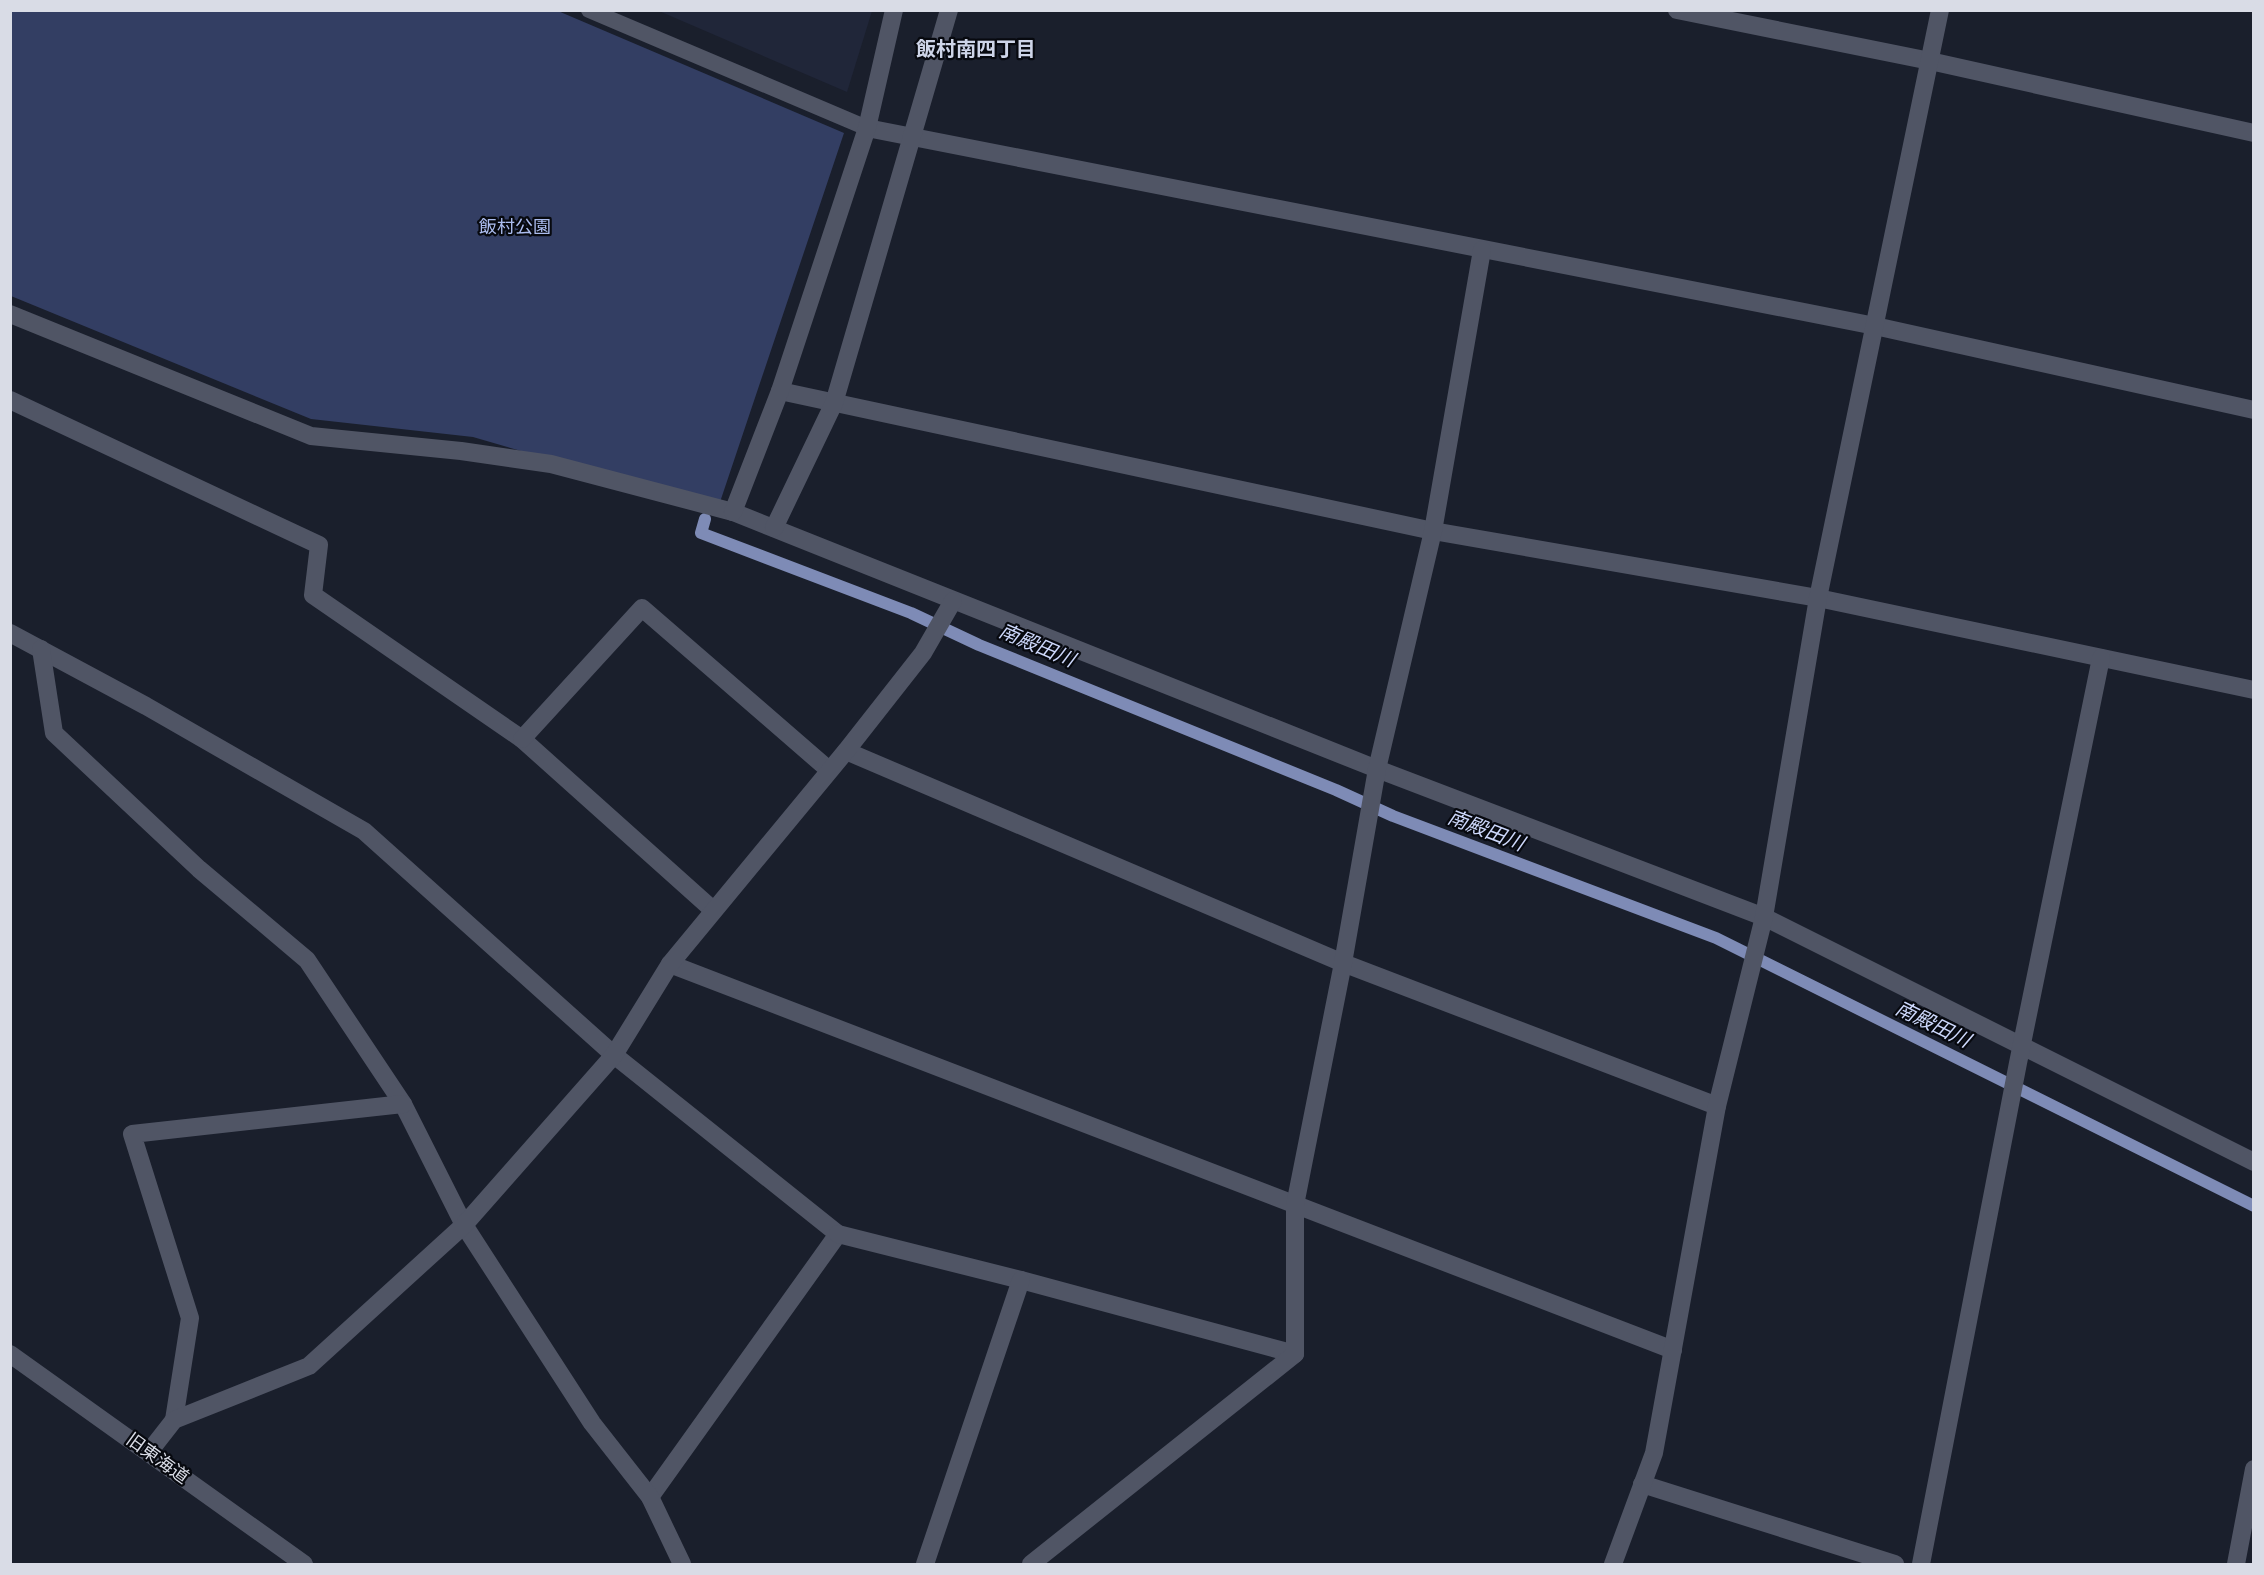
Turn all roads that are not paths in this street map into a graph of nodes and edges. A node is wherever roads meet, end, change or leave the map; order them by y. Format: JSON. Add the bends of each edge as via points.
{"nodes":[{"id":1,"x":589,"y":10,"type":"edge"},
{"id":2,"x":894,"y":10,"type":"edge"},
{"id":3,"x":949,"y":10,"type":"edge"},
{"id":4,"x":1677,"y":10,"type":"edge"},
{"id":5,"x":1940,"y":10,"type":"edge"},
{"id":6,"x":1930,"y":61,"type":"junction"},
{"id":7,"x":867,"y":128,"type":"junction"},
{"id":8,"x":2253,"y":133,"type":"edge"},
{"id":9,"x":911,"y":137,"type":"junction"},
{"id":10,"x":1482,"y":250,"type":"junction"},
{"id":11,"x":10,"y":314,"type":"edge"},
{"id":12,"x":1875,"y":326,"type":"junction"},
{"id":13,"x":780,"y":391,"type":"junction"},
{"id":14,"x":10,"y":400,"type":"edge"},
{"id":15,"x":834,"y":403,"type":"junction"},
{"id":16,"x":2253,"y":410,"type":"edge"},
{"id":17,"x":733,"y":512,"type":"junction"},
{"id":18,"x":774,"y":528,"type":"junction"},
{"id":19,"x":1433,"y":531,"type":"junction"},
{"id":20,"x":1818,"y":598,"type":"junction"},
{"id":21,"x":950,"y":605,"type":"junction"},
{"id":22,"x":10,"y":633,"type":"edge"},
{"id":23,"x":41,"y":649,"type":"junction"},
{"id":24,"x":2102,"y":658,"type":"junction"},
{"id":25,"x":2253,"y":690,"type":"edge"},
{"id":26,"x":522,"y":739,"type":"junction"},
{"id":27,"x":846,"y":750,"type":"junction"},
{"id":28,"x":829,"y":770,"type":"junction"},
{"id":29,"x":1375,"y":777,"type":"junction"},
{"id":30,"x":713,"y":910,"type":"junction"},
{"id":31,"x":1761,"y":925,"type":"junction"},
{"id":32,"x":1343,"y":963,"type":"junction"},
{"id":33,"x":670,"y":964,"type":"junction"},
{"id":34,"x":614,"y":1055,"type":"junction"},
{"id":35,"x":2020,"y":1055,"type":"junction"},
{"id":36,"x":403,"y":1104,"type":"junction"},
{"id":37,"x":1717,"y":1106,"type":"junction"},
{"id":38,"x":2253,"y":1162,"type":"edge"},
{"id":39,"x":1295,"y":1205,"type":"junction"},
{"id":40,"x":464,"y":1225,"type":"junction"},
{"id":41,"x":838,"y":1234,"type":"junction"},
{"id":42,"x":1021,"y":1280,"type":"junction"},
{"id":43,"x":1673,"y":1350,"type":"junction"},
{"id":44,"x":10,"y":1354,"type":"edge"},
{"id":45,"x":1295,"y":1354,"type":"junction"},
{"id":46,"x":174,"y":1420,"type":"junction"},
{"id":47,"x":149,"y":1452,"type":"junction"},
{"id":48,"x":2253,"y":1469,"type":"edge"},
{"id":49,"x":1642,"y":1484,"type":"junction"},
{"id":50,"x":650,"y":1497,"type":"junction"},
{"id":51,"x":304,"y":1564,"type":"edge"},
{"id":52,"x":682,"y":1564,"type":"edge"},
{"id":53,"x":925,"y":1564,"type":"edge"},
{"id":54,"x":1031,"y":1564,"type":"edge"},
{"id":55,"x":1613,"y":1564,"type":"edge"},
{"id":56,"x":1895,"y":1564,"type":"edge"},
{"id":57,"x":1921,"y":1564,"type":"edge"},
{"id":58,"x":2236,"y":1564,"type":"edge"}],
"edges":[{"from":1,"to":7,"type":"lane"},
{"from":2,"to":7,"type":"street"},
{"from":3,"to":9,"type":"street"},
{"from":4,"to":6,"type":"street"},
{"from":5,"to":6,"type":"street"},
{"from":6,"to":8,"type":"street"},
{"from":6,"to":12,"type":"street"},
{"from":7,"to":9,"type":"street"},
{"from":7,"to":13,"type":"street"},
{"from":9,"to":10,"type":"street"},
{"from":9,"to":15,"type":"street"},
{"from":10,"to":12,"type":"street"},
{"from":10,"to":19,"type":"street"},
{"from":11,"to":17,"type":"street","via":[[312,436],[551,464]]},
{"from":12,"to":16,"type":"street"},
{"from":12,"to":20,"type":"street"},
{"from":13,"to":15,"type":"street"},
{"from":13,"to":17,"type":"street"},
{"from":14,"to":26,"type":"street","via":[[319,545],[313,595]]},
{"from":15,"to":18,"type":"street"},
{"from":15,"to":19,"type":"street"},
{"from":17,"to":18,"type":"street"},
{"from":18,"to":21,"type":"street"},
{"from":19,"to":20,"type":"street"},
{"from":19,"to":29,"type":"street"},
{"from":20,"to":24,"type":"street"},
{"from":20,"to":31,"type":"street"},
{"from":21,"to":27,"type":"street","via":[[929,643]]},
{"from":21,"to":29,"type":"street"},
{"from":22,"to":23,"type":"street"},
{"from":23,"to":34,"type":"street","via":[[364,831]]},
{"from":23,"to":36,"type":"street","via":[[54,733],[199,868],[307,960]]},
{"from":24,"to":25,"type":"street"},
{"from":24,"to":35,"type":"street"},
{"from":26,"to":28,"type":"street","via":[[642,608]]},
{"from":26,"to":30,"type":"street"},
{"from":27,"to":28,"type":"street"},
{"from":27,"to":32,"type":"street"},
{"from":28,"to":30,"type":"street"},
{"from":29,"to":31,"type":"street"},
{"from":29,"to":32,"type":"street"},
{"from":30,"to":33,"type":"street"},
{"from":31,"to":35,"type":"street"},
{"from":31,"to":37,"type":"street"},
{"from":32,"to":37,"type":"street"},
{"from":32,"to":39,"type":"street"},
{"from":33,"to":34,"type":"street"},
{"from":33,"to":39,"type":"street"},
{"from":34,"to":40,"type":"street"},
{"from":34,"to":41,"type":"street"},
{"from":35,"to":38,"type":"street"},
{"from":35,"to":57,"type":"street"},
{"from":36,"to":40,"type":"street"},
{"from":36,"to":46,"type":"street","via":[[132,1134],[190,1318]]},
{"from":37,"to":43,"type":"street"},
{"from":39,"to":43,"type":"street"},
{"from":39,"to":45,"type":"street"},
{"from":40,"to":46,"type":"street","via":[[309,1366]]},
{"from":40,"to":50,"type":"street","via":[[592,1423]]},
{"from":41,"to":42,"type":"street"},
{"from":41,"to":50,"type":"street"},
{"from":42,"to":45,"type":"street"},
{"from":42,"to":53,"type":"street"},
{"from":43,"to":49,"type":"street","via":[[1654,1453]]},
{"from":44,"to":47,"type":"street","name":"旧東海道"},
{"from":45,"to":54,"type":"street"},
{"from":46,"to":47,"type":"street"},
{"from":47,"to":51,"type":"street","name":"旧東海道"},
{"from":48,"to":58,"type":"street"},
{"from":49,"to":55,"type":"street"},
{"from":49,"to":56,"type":"street"},
{"from":50,"to":52,"type":"street"}]}
